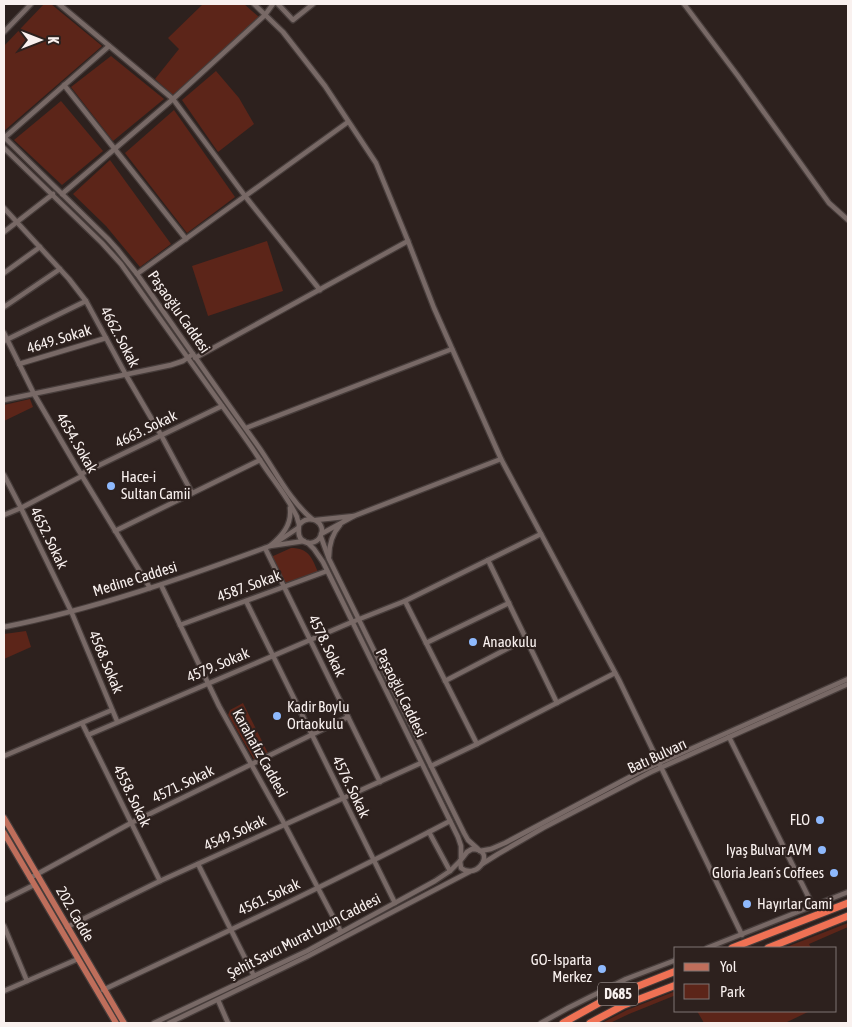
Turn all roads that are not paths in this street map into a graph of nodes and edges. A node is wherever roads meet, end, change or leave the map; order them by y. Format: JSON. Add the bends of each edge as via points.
{"nodes":[{"id":1,"x":32,"y":4,"type":"edge"},
{"id":2,"x":59,"y":4,"type":"edge"},
{"id":3,"x":254,"y":4,"type":"edge"},
{"id":4,"x":273,"y":4,"type":"edge"},
{"id":5,"x":278,"y":4,"type":"edge"},
{"id":6,"x":313,"y":4,"type":"edge"},
{"id":7,"x":684,"y":4,"type":"edge"},
{"id":8,"x":265,"y":15,"type":"junction"},
{"id":9,"x":4,"y":32,"type":"edge"},
{"id":10,"x":110,"y":46,"type":"junction"},
{"id":11,"x":64,"y":85,"type":"junction"},
{"id":12,"x":173,"y":99,"type":"junction"},
{"id":13,"x":348,"y":122,"type":"junction"},
{"id":14,"x":4,"y":138,"type":"edge"},
{"id":15,"x":4,"y":148,"type":"edge"},
{"id":16,"x":114,"y":148,"type":"junction"},
{"id":17,"x":60,"y":192,"type":"junction"},
{"id":18,"x":52,"y":194,"type":"junction"},
{"id":19,"x":246,"y":196,"type":"junction"},
{"id":20,"x":4,"y":208,"type":"edge"},
{"id":21,"x":848,"y":220,"type":"edge"},
{"id":22,"x":17,"y":222,"type":"junction"},
{"id":23,"x":4,"y":232,"type":"edge"},
{"id":24,"x":186,"y":239,"type":"junction"},
{"id":25,"x":408,"y":241,"type":"junction"},
{"id":26,"x":40,"y":247,"type":"junction"},
{"id":27,"x":60,"y":269,"type":"junction"},
{"id":28,"x":4,"y":274,"type":"edge"},
{"id":29,"x":137,"y":274,"type":"junction"},
{"id":30,"x":320,"y":290,"type":"junction"},
{"id":31,"x":86,"y":301,"type":"junction"},
{"id":32,"x":4,"y":307,"type":"edge"},
{"id":33,"x":4,"y":333,"type":"edge"},
{"id":34,"x":106,"y":338,"type":"junction"},
{"id":35,"x":6,"y":340,"type":"edge"},
{"id":36,"x":452,"y":349,"type":"junction"},
{"id":37,"x":194,"y":356,"type":"junction"},
{"id":38,"x":187,"y":358,"type":"junction"},
{"id":39,"x":19,"y":364,"type":"junction"},
{"id":40,"x":126,"y":375,"type":"junction"},
{"id":41,"x":34,"y":394,"type":"junction"},
{"id":42,"x":4,"y":400,"type":"edge"},
{"id":43,"x":222,"y":406,"type":"junction"},
{"id":44,"x":246,"y":428,"type":"junction"},
{"id":45,"x":161,"y":435,"type":"junction"},
{"id":46,"x":501,"y":459,"type":"junction"},
{"id":47,"x":260,"y":460,"type":"junction"},
{"id":48,"x":4,"y":475,"type":"edge"},
{"id":49,"x":81,"y":475,"type":"junction"},
{"id":50,"x":192,"y":494,"type":"junction"},
{"id":51,"x":289,"y":504,"type":"junction"},
{"id":52,"x":21,"y":508,"type":"junction"},
{"id":53,"x":4,"y":514,"type":"edge"},
{"id":54,"x":354,"y":516,"type":"junction"},
{"id":55,"x":313,"y":520,"type":"junction"},
{"id":56,"x":343,"y":522,"type":"junction"},
{"id":57,"x":299,"y":527,"type":"junction"},
{"id":58,"x":115,"y":531,"type":"junction"},
{"id":59,"x":541,"y":534,"type":"junction"},
{"id":60,"x":321,"y":536,"type":"junction"},
{"id":61,"x":306,"y":542,"type":"junction"},
{"id":62,"x":268,"y":547,"type":"junction"},
{"id":63,"x":329,"y":559,"type":"junction"},
{"id":64,"x":488,"y":560,"type":"junction"},
{"id":65,"x":327,"y":571,"type":"junction"},
{"id":66,"x":160,"y":585,"type":"junction"},
{"id":67,"x":285,"y":587,"type":"junction"},
{"id":68,"x":150,"y":588,"type":"junction"},
{"id":69,"x":246,"y":601,"type":"junction"},
{"id":70,"x":404,"y":601,"type":"junction"},
{"id":71,"x":509,"y":603,"type":"junction"},
{"id":72,"x":71,"y":611,"type":"junction"},
{"id":73,"x":359,"y":619,"type":"junction"},
{"id":74,"x":352,"y":622,"type":"junction"},
{"id":75,"x":180,"y":625,"type":"junction"},
{"id":76,"x":4,"y":627,"type":"edge"},
{"id":77,"x":526,"y":639,"type":"junction"},
{"id":78,"x":310,"y":640,"type":"junction"},
{"id":79,"x":426,"y":644,"type":"junction"},
{"id":80,"x":272,"y":656,"type":"junction"},
{"id":81,"x":615,"y":673,"type":"junction"},
{"id":82,"x":848,"y":679,"type":"edge"},
{"id":83,"x":445,"y":681,"type":"junction"},
{"id":84,"x":208,"y":683,"type":"junction"},
{"id":85,"x":848,"y":684,"type":"edge"},
{"id":86,"x":557,"y":703,"type":"junction"},
{"id":87,"x":112,"y":710,"type":"junction"},
{"id":88,"x":348,"y":717,"type":"junction"},
{"id":89,"x":117,"y":722,"type":"junction"},
{"id":90,"x":82,"y":723,"type":"junction"},
{"id":91,"x":88,"y":734,"type":"junction"},
{"id":92,"x":312,"y":735,"type":"junction"},
{"id":93,"x":729,"y":737,"type":"junction"},
{"id":94,"x":477,"y":744,"type":"junction"},
{"id":95,"x":4,"y":756,"type":"edge"},
{"id":96,"x":421,"y":763,"type":"junction"},
{"id":97,"x":251,"y":765,"type":"junction"},
{"id":98,"x":659,"y":765,"type":"junction"},
{"id":99,"x":431,"y":766,"type":"junction"},
{"id":100,"x":380,"y":782,"type":"junction"},
{"id":101,"x":343,"y":798,"type":"junction"},
{"id":102,"x":4,"y":818,"type":"edge"},
{"id":103,"x":450,"y":821,"type":"junction"},
{"id":104,"x":131,"y":823,"type":"junction"},
{"id":105,"x":285,"y":825,"type":"junction"},
{"id":106,"x":429,"y":832,"type":"junction"},
{"id":107,"x":4,"y":834,"type":"edge"},
{"id":108,"x":479,"y":850,"type":"junction"},
{"id":109,"x":461,"y":860,"type":"junction"},
{"id":110,"x":374,"y":861,"type":"junction"},
{"id":111,"x":198,"y":864,"type":"junction"},
{"id":112,"x":482,"y":864,"type":"junction"},
{"id":113,"x":450,"y":871,"type":"junction"},
{"id":114,"x":469,"y":872,"type":"junction"},
{"id":115,"x":36,"y":874,"type":"junction"},
{"id":116,"x":30,"y":878,"type":"junction"},
{"id":117,"x":160,"y":881,"type":"junction"},
{"id":118,"x":34,"y":885,"type":"junction"},
{"id":119,"x":318,"y":888,"type":"junction"},
{"id":120,"x":848,"y":892,"type":"edge"},
{"id":121,"x":4,"y":900,"type":"edge"},
{"id":122,"x":394,"y":903,"type":"junction"},
{"id":123,"x":848,"y":903,"type":"edge"},
{"id":124,"x":813,"y":906,"type":"junction"},
{"id":125,"x":848,"y":916,"type":"edge"},
{"id":126,"x":4,"y":926,"type":"edge"},
{"id":127,"x":67,"y":927,"type":"junction"},
{"id":128,"x":231,"y":929,"type":"junction"},
{"id":129,"x":61,"y":930,"type":"junction"},
{"id":130,"x":341,"y":932,"type":"junction"},
{"id":131,"x":742,"y":935,"type":"junction"},
{"id":132,"x":710,"y":947,"type":"edge"},
{"id":133,"x":735,"y":947,"type":"edge"},
{"id":134,"x":770,"y":947,"type":"edge"},
{"id":135,"x":78,"y":958,"type":"junction"},
{"id":136,"x":674,"y":961,"type":"edge"},
{"id":137,"x":674,"y":972,"type":"edge"},
{"id":138,"x":254,"y":976,"type":"junction"},
{"id":139,"x":27,"y":981,"type":"junction"},
{"id":140,"x":674,"y":986,"type":"edge"},
{"id":141,"x":104,"y":989,"type":"junction"},
{"id":142,"x":4,"y":991,"type":"edge"},
{"id":143,"x":98,"y":992,"type":"junction"},
{"id":144,"x":218,"y":1000,"type":"junction"},
{"id":145,"x":116,"y":1023,"type":"edge"},
{"id":146,"x":124,"y":1023,"type":"edge"},
{"id":147,"x":154,"y":1023,"type":"edge"},
{"id":148,"x":169,"y":1023,"type":"edge"},
{"id":149,"x":228,"y":1023,"type":"edge"},
{"id":150,"x":541,"y":1023,"type":"edge"},
{"id":151,"x":563,"y":1023,"type":"edge"},
{"id":152,"x":590,"y":1023,"type":"edge"}],
"edges":[{"from":1,"to":9,"type":"street"},
{"from":2,"to":10,"type":"street"},
{"from":3,"to":8,"type":"street"},
{"from":4,"to":8,"type":"street"},
{"from":5,"to":6,"type":"street","via":[[293,20]]},
{"from":7,"to":21,"type":"street","via":[[829,203]]},
{"from":8,"to":12,"type":"street"},
{"from":8,"to":13,"type":"street","via":[[283,32],[319,78]]},
{"from":10,"to":11,"type":"street"},
{"from":10,"to":12,"type":"street"},
{"from":11,"to":14,"type":"street"},
{"from":11,"to":16,"type":"street"},
{"from":12,"to":16,"type":"street"},
{"from":12,"to":19,"type":"street"},
{"from":13,"to":19,"type":"street"},
{"from":13,"to":25,"type":"street","via":[[376,164]]},
{"from":14,"to":17,"type":"street","name":"Paşaoğlu Caddesi"},
{"from":15,"to":18,"type":"street","name":"Paşaoğlu Caddesi"},
{"from":16,"to":17,"type":"street"},
{"from":16,"to":24,"type":"street"},
{"from":17,"to":18,"type":"street"},
{"from":17,"to":29,"type":"street","name":"Paşaoğlu Caddesi","via":[[117,249]]},
{"from":18,"to":22,"type":"street"},
{"from":18,"to":38,"type":"street","name":"Paşaoğlu Caddesi","via":[[112,254]]},
{"from":19,"to":24,"type":"street"},
{"from":19,"to":30,"type":"street"},
{"from":20,"to":22,"type":"street","name":"4662. Sokak"},
{"from":22,"to":23,"type":"street"},
{"from":22,"to":26,"type":"street","name":"4662. Sokak"},
{"from":24,"to":29,"type":"street"},
{"from":25,"to":30,"type":"street"},
{"from":25,"to":36,"type":"street"},
{"from":26,"to":27,"type":"street","name":"4662. Sokak"},
{"from":26,"to":28,"type":"street"},
{"from":27,"to":31,"type":"street","name":"4662. Sokak"},
{"from":27,"to":32,"type":"street"},
{"from":29,"to":37,"type":"street","name":"Paşaoğlu Caddesi"},
{"from":30,"to":37,"type":"street"},
{"from":31,"to":34,"type":"street","name":"4662. Sokak"},
{"from":31,"to":35,"type":"street"},
{"from":33,"to":35,"type":"street","name":"4654. Sokak"},
{"from":34,"to":39,"type":"street","name":"4649. Sokak"},
{"from":34,"to":40,"type":"street","name":"4662. Sokak"},
{"from":35,"to":39,"type":"street","name":"4654. Sokak"},
{"from":36,"to":44,"type":"street"},
{"from":36,"to":46,"type":"street"},
{"from":37,"to":38,"type":"street"},
{"from":37,"to":44,"type":"street","name":"Paşaoğlu Caddesi"},
{"from":38,"to":40,"type":"street"},
{"from":38,"to":43,"type":"street","name":"Paşaoğlu Caddesi"},
{"from":39,"to":41,"type":"street","name":"4654. Sokak"},
{"from":40,"to":41,"type":"street"},
{"from":40,"to":45,"type":"street","name":"4662. Sokak"},
{"from":41,"to":42,"type":"street"},
{"from":41,"to":49,"type":"street","name":"4654. Sokak"},
{"from":43,"to":45,"type":"street","name":"4663. Sokak"},
{"from":43,"to":47,"type":"street","name":"Paşaoğlu Caddesi"},
{"from":44,"to":55,"type":"street","name":"Paşaoğlu Caddesi","via":[[294,501]]},
{"from":45,"to":49,"type":"street","name":"4663. Sokak"},
{"from":45,"to":50,"type":"street","name":"4662. Sokak"},
{"from":46,"to":54,"type":"street"},
{"from":46,"to":59,"type":"street"},
{"from":47,"to":50,"type":"street"},
{"from":47,"to":51,"type":"street","name":"Paşaoğlu Caddesi"},
{"from":48,"to":52,"type":"street","name":"4652. Sokak"},
{"from":49,"to":52,"type":"street","name":"4663. Sokak"},
{"from":49,"to":58,"type":"street","name":"4654. Sokak"},
{"from":50,"to":58,"type":"street"},
{"from":51,"to":57,"type":"street","name":"Paşaoğlu Caddesi"},
{"from":51,"to":62,"type":"street","via":[[289,522],[281,536]]},
{"from":52,"to":53,"type":"street","name":"4663. Sokak"},
{"from":52,"to":72,"type":"street","name":"4652. Sokak"},
{"from":54,"to":55,"type":"street"},
{"from":54,"to":56,"type":"street"},
{"from":55,"to":57,"type":"street","via":[[305,520]]},
{"from":55,"to":60,"type":"street","via":[[322,528]]},
{"from":56,"to":60,"type":"street"},
{"from":56,"to":63,"type":"street","via":[[331,540]]},
{"from":57,"to":61,"type":"street","via":[[298,533]]},
{"from":57,"to":62,"type":"street","name":"Medine Caddesi"},
{"from":58,"to":68,"type":"street","name":"4654. Sokak"},
{"from":59,"to":64,"type":"street","name":"4579. Sokak"},
{"from":59,"to":81,"type":"street"},
{"from":60,"to":61,"type":"street","via":[[313,543]]},
{"from":60,"to":63,"type":"street","name":"Paşaoğlu Caddesi"},
{"from":61,"to":62,"type":"street","name":"Medine Caddesi"},
{"from":61,"to":65,"type":"street","name":"Paşaoğlu Caddesi","via":[[318,554]]},
{"from":62,"to":66,"type":"street","name":"Medine Caddesi"},
{"from":62,"to":67,"type":"street","name":"4578. Sokak"},
{"from":63,"to":73,"type":"street","name":"Paşaoğlu Caddesi"},
{"from":64,"to":70,"type":"street","name":"4579. Sokak"},
{"from":64,"to":71,"type":"street"},
{"from":65,"to":67,"type":"street","name":"4587. Sokak"},
{"from":65,"to":74,"type":"street","name":"Paşaoğlu Caddesi"},
{"from":66,"to":68,"type":"street","name":"Medine Caddesi"},
{"from":66,"to":75,"type":"street","name":"Karahafız Caddesi"},
{"from":67,"to":69,"type":"street","name":"4587. Sokak"},
{"from":67,"to":78,"type":"street","name":"4578. Sokak"},
{"from":68,"to":72,"type":"street","name":"Medine Caddesi"},
{"from":69,"to":75,"type":"street","name":"4587. Sokak"},
{"from":69,"to":80,"type":"street","name":"4576. Sokak"},
{"from":70,"to":73,"type":"street","name":"4579. Sokak"},
{"from":70,"to":79,"type":"street"},
{"from":71,"to":77,"type":"street"},
{"from":71,"to":79,"type":"street"},
{"from":72,"to":76,"type":"street","name":"Medine Caddesi"},
{"from":72,"to":87,"type":"street","name":"4568. Sokak"},
{"from":73,"to":74,"type":"street","name":"4579. Sokak"},
{"from":73,"to":99,"type":"street","name":"Paşaoğlu Caddesi"},
{"from":74,"to":78,"type":"street","name":"4579. Sokak"},
{"from":74,"to":96,"type":"street","name":"Paşaoğlu Caddesi"},
{"from":75,"to":84,"type":"street","name":"Karahafız Caddesi"},
{"from":77,"to":83,"type":"street"},
{"from":77,"to":86,"type":"street"},
{"from":78,"to":80,"type":"street","name":"4579. Sokak"},
{"from":78,"to":88,"type":"street","name":"4578. Sokak"},
{"from":79,"to":83,"type":"street"},
{"from":80,"to":84,"type":"street","name":"4579. Sokak"},
{"from":80,"to":92,"type":"street","name":"4576. Sokak"},
{"from":81,"to":86,"type":"street"},
{"from":81,"to":98,"type":"street"},
{"from":82,"to":98,"type":"street","name":"Batı Bulvarı"},
{"from":83,"to":94,"type":"street"},
{"from":84,"to":89,"type":"street","name":"4579. Sokak"},
{"from":84,"to":97,"type":"street","name":"Karahafız Caddesi"},
{"from":85,"to":93,"type":"street","name":"Batı Bulvarı"},
{"from":86,"to":94,"type":"street"},
{"from":87,"to":89,"type":"street","name":"4568. Sokak"},
{"from":87,"to":90,"type":"street"},
{"from":88,"to":92,"type":"street","name":"4571. Sokak"},
{"from":88,"to":100,"type":"street","name":"4578. Sokak"},
{"from":89,"to":91,"type":"street","name":"4579. Sokak"},
{"from":90,"to":91,"type":"street","name":"4558. Sokak"},
{"from":90,"to":95,"type":"street"},
{"from":91,"to":104,"type":"street","name":"4558. Sokak"},
{"from":92,"to":97,"type":"street","name":"4571. Sokak"},
{"from":92,"to":101,"type":"street","name":"4576. Sokak"},
{"from":93,"to":98,"type":"street","name":"Batı Bulvarı"},
{"from":93,"to":124,"type":"street"},
{"from":94,"to":99,"type":"street"},
{"from":96,"to":100,"type":"street","name":"4549. Sokak"},
{"from":96,"to":103,"type":"street","name":"Paşaoğlu Caddesi"},
{"from":97,"to":104,"type":"street","name":"4571. Sokak"},
{"from":97,"to":105,"type":"street","name":"Karahafız Caddesi"},
{"from":98,"to":108,"type":"street","name":"Batı Bulvarı","via":[[611,786],[505,843]]},
{"from":98,"to":112,"type":"street","name":"Batı Bulvarı"},
{"from":98,"to":131,"type":"street"},
{"from":99,"to":108,"type":"street","name":"Paşaoğlu Caddesi","via":[[466,836]]},
{"from":100,"to":101,"type":"street","name":"4549. Sokak"},
{"from":101,"to":105,"type":"street","name":"4549. Sokak"},
{"from":101,"to":110,"type":"street","name":"4576. Sokak"},
{"from":102,"to":115,"type":"main road","name":"202. Cadde"},
{"from":103,"to":106,"type":"street","name":"4561. Sokak"},
{"from":103,"to":109,"type":"street","name":"Paşaoğlu Caddesi","via":[[461,846]]},
{"from":104,"to":115,"type":"street","name":"4571. Sokak"},
{"from":104,"to":117,"type":"street","name":"4558. Sokak"},
{"from":105,"to":111,"type":"street","name":"4549. Sokak"},
{"from":105,"to":119,"type":"street","name":"Karahafız Caddesi"},
{"from":106,"to":110,"type":"street","name":"4561. Sokak"},
{"from":106,"to":113,"type":"street"},
{"from":107,"to":116,"type":"main road","name":"202. Cadde"},
{"from":108,"to":109,"type":"street","via":[[470,850]]},
{"from":108,"to":112,"type":"street","via":[[484,855]]},
{"from":109,"to":113,"type":"street","name":"Şehit Savcı Murat Uzun Caddesi"},
{"from":109,"to":114,"type":"street","via":[[461,868]]},
{"from":110,"to":119,"type":"street","name":"4561. Sokak"},
{"from":110,"to":122,"type":"street","name":"4576. Sokak"},
{"from":111,"to":117,"type":"street","name":"4549. Sokak"},
{"from":111,"to":128,"type":"street"},
{"from":112,"to":114,"type":"street"},
{"from":113,"to":122,"type":"street","name":"Şehit Savcı Murat Uzun Caddesi"},
{"from":114,"to":144,"type":"street","name":"Şehit Savcı Murat Uzun Caddesi"},
{"from":115,"to":116,"type":"street","name":"4571. Sokak"},
{"from":115,"to":127,"type":"main road","name":"202. Cadde"},
{"from":116,"to":118,"type":"main road","name":"202. Cadde"},
{"from":117,"to":127,"type":"street","name":"4549. Sokak"},
{"from":118,"to":121,"type":"street"},
{"from":118,"to":129,"type":"main road","name":"202. Cadde"},
{"from":119,"to":128,"type":"street","name":"4561. Sokak"},
{"from":119,"to":130,"type":"street","name":"Karahafız Caddesi"},
{"from":120,"to":124,"type":"street"},
{"from":122,"to":130,"type":"street","name":"Şehit Savcı Murat Uzun Caddesi"},
{"from":123,"to":133,"type":"highway"},
{"from":124,"to":131,"type":"street"},
{"from":125,"to":134,"type":"highway"},
{"from":126,"to":139,"type":"street"},
{"from":127,"to":129,"type":"street","name":"4549. Sokak"},
{"from":127,"to":141,"type":"main road","name":"202. Cadde"},
{"from":128,"to":138,"type":"street"},
{"from":128,"to":141,"type":"street","name":"4561. Sokak"},
{"from":129,"to":135,"type":"main road","name":"202. Cadde"},
{"from":130,"to":138,"type":"street","name":"Şehit Savcı Murat Uzun Caddesi"},
{"from":131,"to":132,"type":"street"},
{"from":135,"to":139,"type":"street"},
{"from":135,"to":143,"type":"main road","name":"202. Cadde"},
{"from":136,"to":150,"type":"street","via":[[626,979]]},
{"from":137,"to":151,"type":"highway","number":"D685","via":[[608,998]]},
{"from":138,"to":147,"type":"street","name":"Şehit Savcı Murat Uzun Caddesi"},
{"from":139,"to":142,"type":"street"},
{"from":140,"to":152,"type":"highway","number":"D685","via":[[624,1005]]},
{"from":141,"to":143,"type":"street","name":"4561. Sokak"},
{"from":141,"to":146,"type":"main road","name":"202. Cadde"},
{"from":143,"to":145,"type":"main road","name":"202. Cadde"},
{"from":144,"to":148,"type":"street","name":"Şehit Savcı Murat Uzun Caddesi"},
{"from":144,"to":149,"type":"street"}]}
